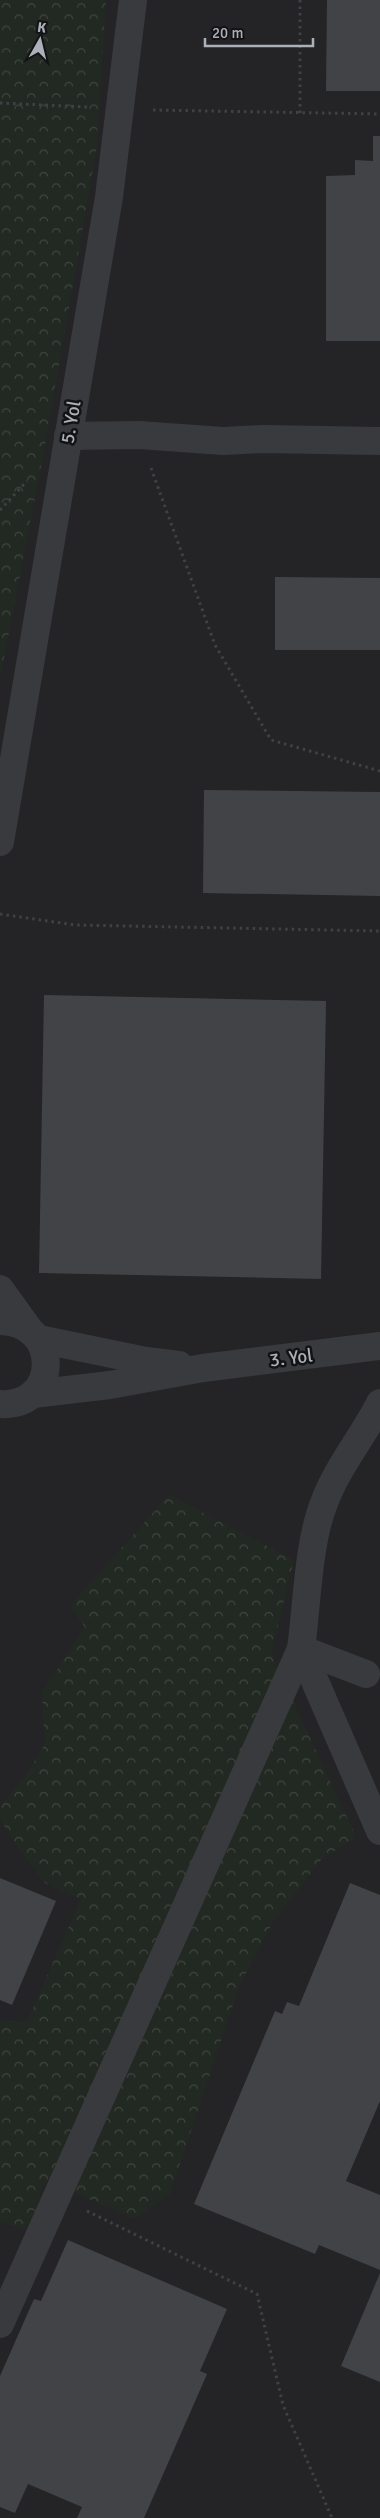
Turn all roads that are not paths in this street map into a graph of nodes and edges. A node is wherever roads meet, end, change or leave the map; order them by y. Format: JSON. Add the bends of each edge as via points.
{"nodes":[{"id":1,"x":133,"y":0,"type":"edge"},
{"id":2,"x":68,"y":436,"type":"junction"},
{"id":3,"x":380,"y":441,"type":"edge"},
{"id":4,"x":0,"y":842,"type":"edge"},
{"id":5,"x":0,"y":1289,"type":"edge"},
{"id":6,"x":0,"y":1322,"type":"edge"},
{"id":7,"x":33,"y":1334,"type":"junction"},
{"id":8,"x":380,"y":1346,"type":"edge"},
{"id":9,"x":203,"y":1368,"type":"junction"},
{"id":10,"x":18,"y":1400,"type":"edge"},
{"id":11,"x":380,"y":1403,"type":"edge"},
{"id":12,"x":0,"y":1418,"type":"edge"},
{"id":13,"x":300,"y":1649,"type":"junction"},
{"id":14,"x":366,"y":1674,"type":"dead end"},
{"id":15,"x":380,"y":1831,"type":"edge"},
{"id":16,"x":0,"y":2324,"type":"edge"}],
"edges":[{"from":1,"to":2,"type":"street","name":"5. Yol","via":[[109,197]]},
{"from":2,"to":3,"type":"street","via":[[139,435],[223,441]]},
{"from":2,"to":4,"type":"street","name":"5. Yol"},
{"from":5,"to":7,"type":"street"},
{"from":6,"to":7,"type":"street","name":"3. Yol","via":[[12,1322]]},
{"from":7,"to":9,"type":"street","name":"3. Yol","via":[[146,1361]]},
{"from":7,"to":10,"type":"street","via":[[46,1353],[46,1368],[42,1382]]},
{"from":8,"to":9,"type":"street","name":"3. Yol"},
{"from":9,"to":10,"type":"street","name":"3. Yol"},
{"from":10,"to":12,"type":"street"},
{"from":11,"to":13,"type":"street","via":[[324,1502],[316,1528]]},
{"from":13,"to":14,"type":"street"},
{"from":13,"to":15,"type":"street"},
{"from":13,"to":16,"type":"street"}]}
